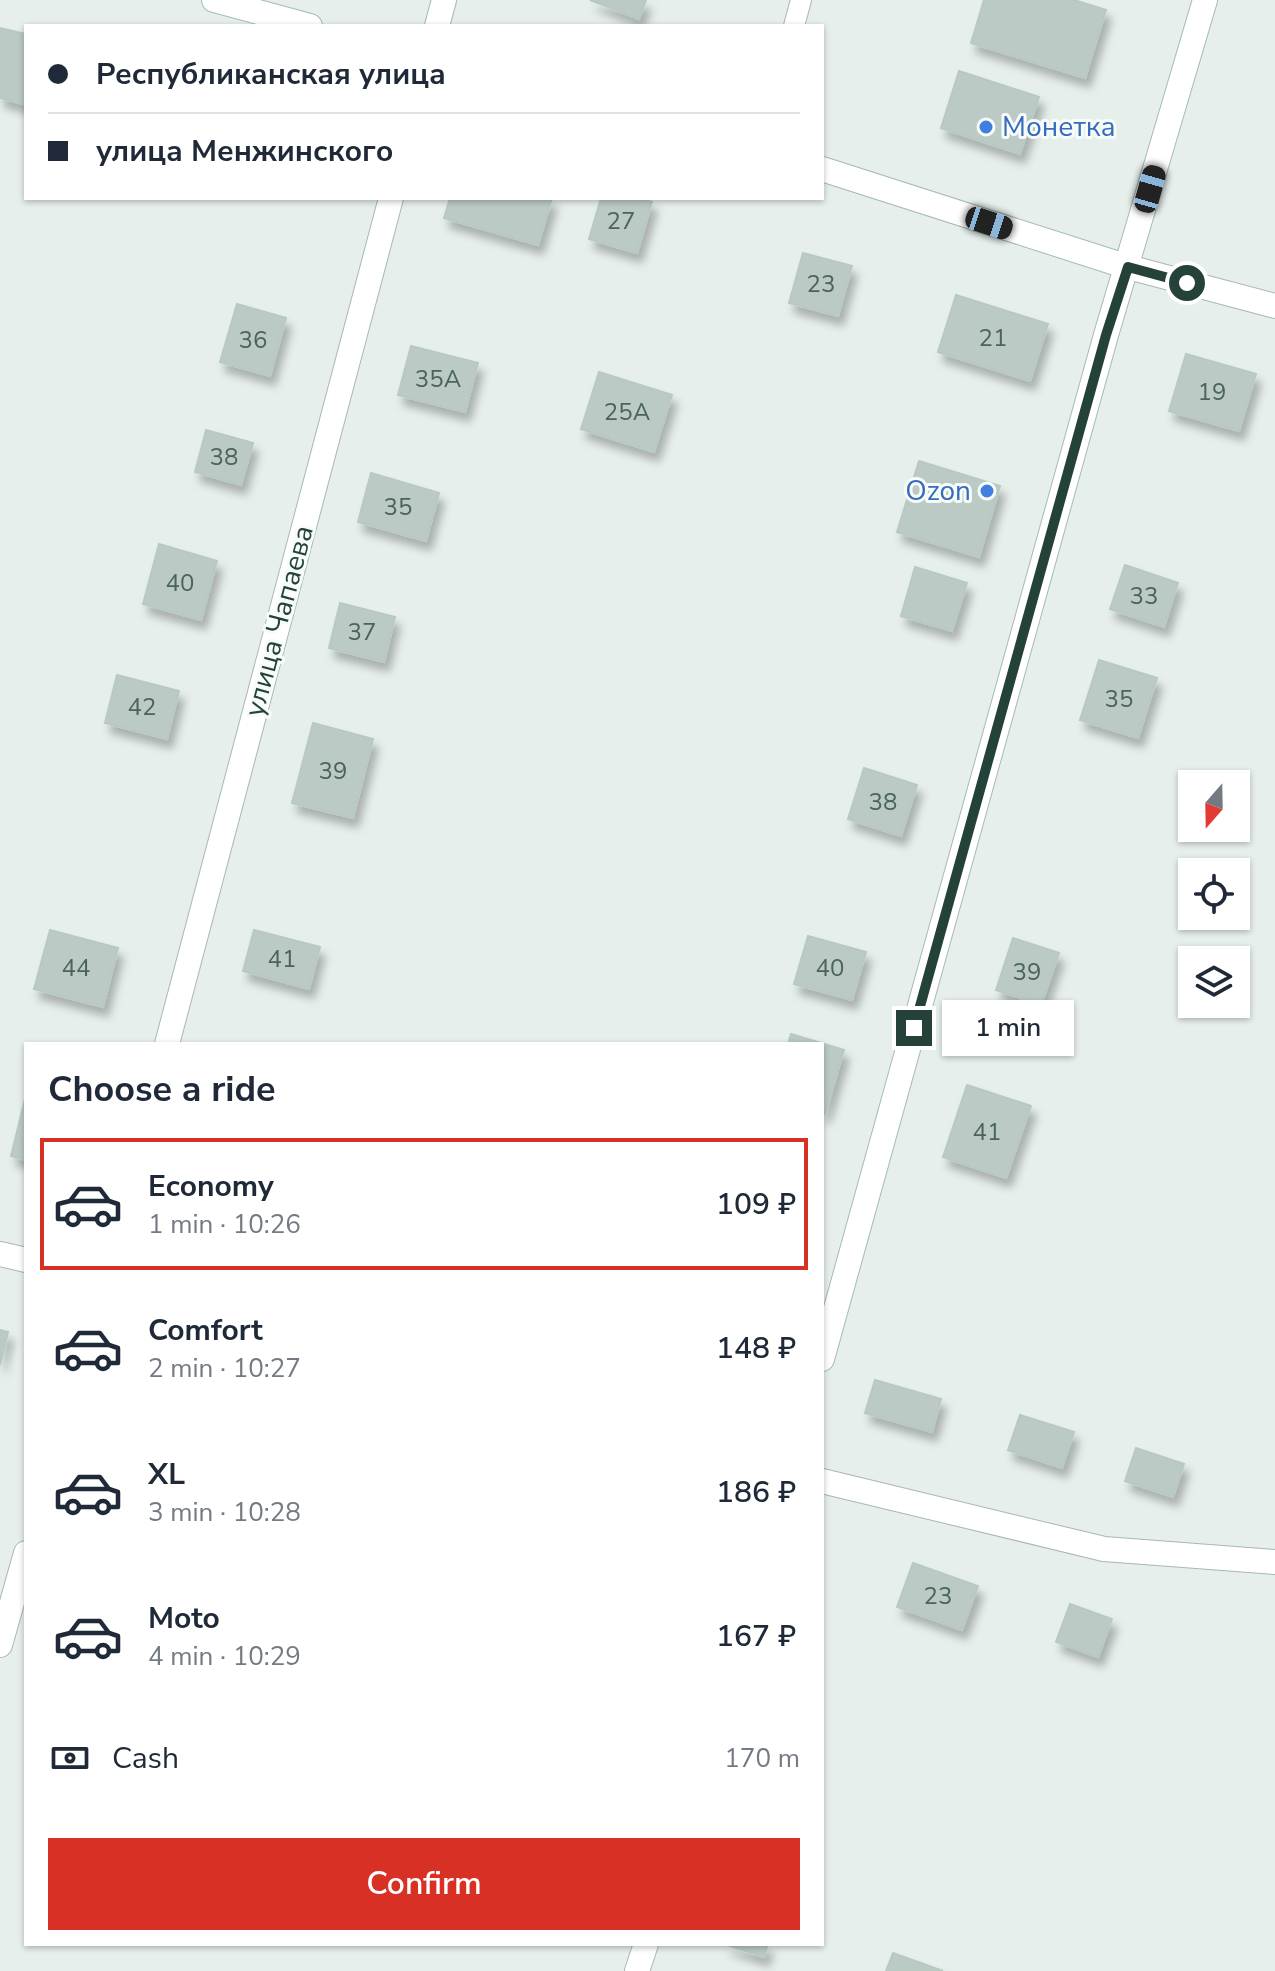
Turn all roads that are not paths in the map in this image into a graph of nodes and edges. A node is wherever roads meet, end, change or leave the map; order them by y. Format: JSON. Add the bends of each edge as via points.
{"nodes":[{"id":1,"x":214,"y":0,"type":"edge"},
{"id":2,"x":444,"y":0,"type":"edge"},
{"id":3,"x":801,"y":0,"type":"edge"},
{"id":4,"x":1205,"y":0,"type":"edge"},
{"id":5,"x":303,"y":24,"type":"edge"},
{"id":6,"x":438,"y":24,"type":"edge"},
{"id":7,"x":795,"y":24,"type":"edge"},
{"id":8,"x":824,"y":170,"type":"edge"},
{"id":9,"x":390,"y":200,"type":"edge"},
{"id":10,"x":1128,"y":267,"type":"junction"},
{"id":11,"x":1275,"y":306,"type":"edge"},
{"id":12,"x":168,"y":1042,"type":"edge"},
{"id":13,"x":0,"y":1254,"type":"edge"},
{"id":14,"x":24,"y":1260,"type":"edge"},
{"id":15,"x":824,"y":1352,"type":"edge"},
{"id":16,"x":824,"y":1481,"type":"edge"},
{"id":17,"x":24,"y":1560,"type":"edge"},
{"id":18,"x":1275,"y":1562,"type":"edge"},
{"id":19,"x":0,"y":1645,"type":"edge"},
{"id":20,"x":645,"y":1946,"type":"edge"},
{"id":21,"x":637,"y":1971,"type":"edge"}],
"edges":[{"from":1,"to":5,"type":"street"},
{"from":2,"to":6,"type":"street"},
{"from":3,"to":7,"type":"lane"},
{"from":4,"to":10,"type":"street"},
{"from":8,"to":10,"type":"street"},
{"from":9,"to":12,"type":"street","name":"улица Чапаева"},
{"from":10,"to":11,"type":"street"},
{"from":10,"to":15,"type":"street"},
{"from":13,"to":14,"type":"street"},
{"from":16,"to":18,"type":"street","via":[[1104,1549]]},
{"from":17,"to":19,"type":"street"},
{"from":20,"to":21,"type":"street"}]}
